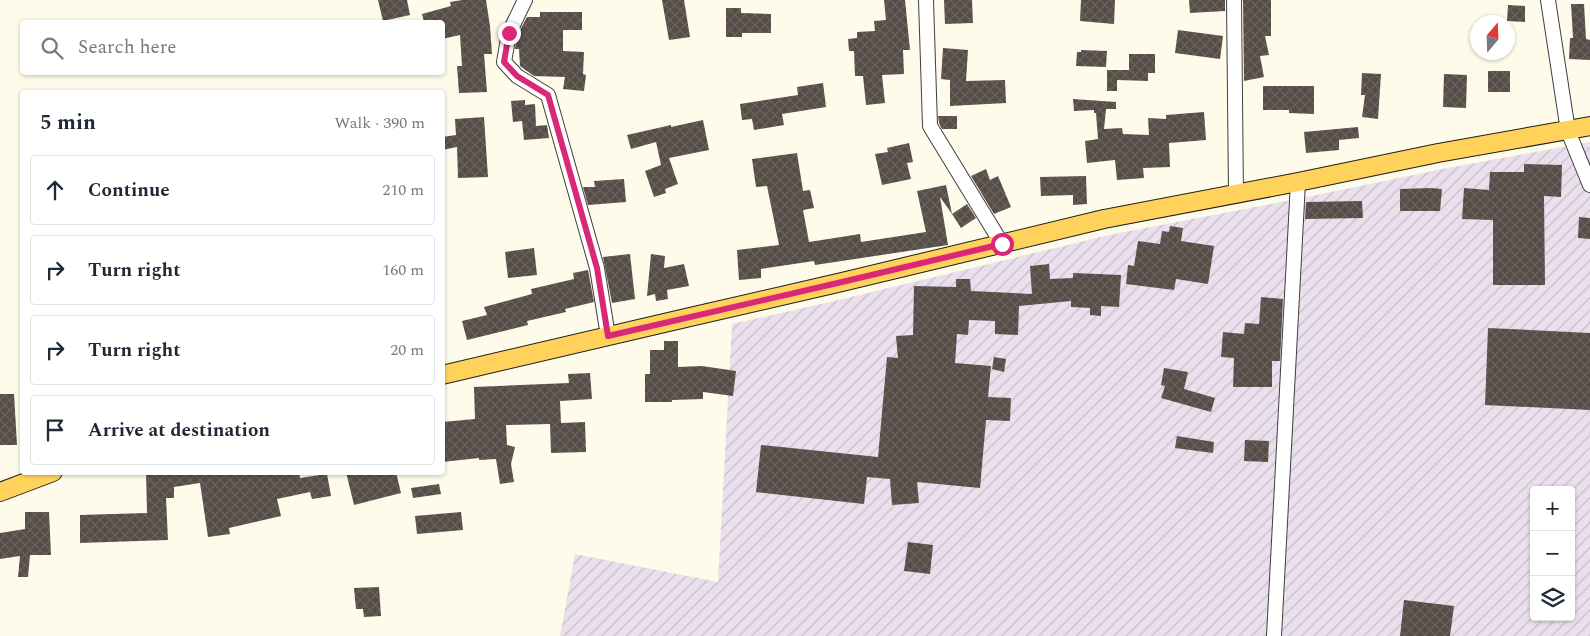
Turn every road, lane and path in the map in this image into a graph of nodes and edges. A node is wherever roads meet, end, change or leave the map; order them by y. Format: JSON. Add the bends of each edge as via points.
{"nodes":[{"id":1,"x":525,"y":0,"type":"edge"},
{"id":2,"x":926,"y":0,"type":"edge"},
{"id":3,"x":1234,"y":0,"type":"edge"},
{"id":4,"x":1548,"y":0,"type":"edge"},
{"id":5,"x":1590,"y":126,"type":"edge"},
{"id":6,"x":1568,"y":131,"type":"junction"},
{"id":7,"x":1298,"y":182,"type":"junction"},
{"id":8,"x":1590,"y":185,"type":"edge"},
{"id":9,"x":1236,"y":194,"type":"junction"},
{"id":10,"x":1002,"y":244,"type":"junction"},
{"id":11,"x":608,"y":336,"type":"junction"},
{"id":12,"x":445,"y":374,"type":"edge"},
{"id":13,"x":45,"y":475,"type":"edge"},
{"id":14,"x":0,"y":492,"type":"edge"},
{"id":15,"x":1274,"y":636,"type":"edge"}],
"edges":[{"from":1,"to":11,"type":"street","via":[[509,33],[504,62],[517,76],[548,95],[597,268]]},
{"from":2,"to":10,"type":"street","via":[[930,126]]},
{"from":3,"to":9,"type":"street"},
{"from":4,"to":6,"type":"street"},
{"from":5,"to":6,"type":"main road"},
{"from":6,"to":7,"type":"main road","via":[[1438,153]]},
{"from":6,"to":8,"type":"street"},
{"from":7,"to":9,"type":"main road"},
{"from":7,"to":15,"type":"street"},
{"from":9,"to":10,"type":"main road","via":[[1104,219]]},
{"from":10,"to":11,"type":"main road"},
{"from":11,"to":12,"type":"main road"},
{"from":13,"to":14,"type":"main road"}]}
